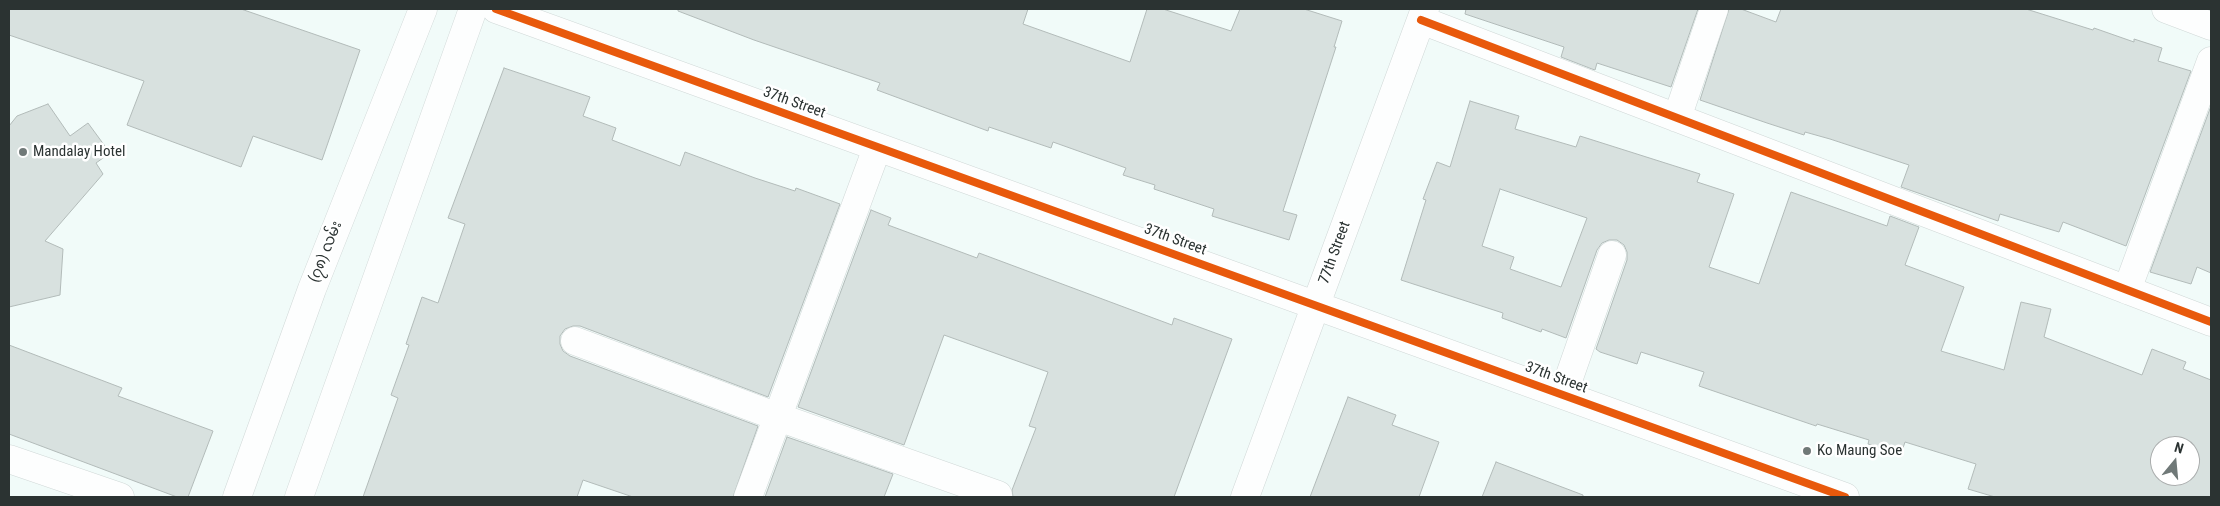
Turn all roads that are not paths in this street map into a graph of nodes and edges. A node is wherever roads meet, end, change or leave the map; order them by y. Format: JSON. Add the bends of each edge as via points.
{"nodes":[{"id":1,"x":423,"y":9,"type":"edge"},
{"id":2,"x":472,"y":9,"type":"edge"},
{"id":3,"x":496,"y":9,"type":"edge"},
{"id":4,"x":1714,"y":9,"type":"edge"},
{"id":5,"x":2166,"y":9,"type":"edge"},
{"id":6,"x":1423,"y":14,"type":"edge"},
{"id":7,"x":2211,"y":26,"type":"edge"},
{"id":8,"x":2211,"y":61,"type":"edge"},
{"id":9,"x":1677,"y":118,"type":"junction"},
{"id":10,"x":877,"y":148,"type":"junction"},
{"id":11,"x":1612,"y":255,"type":"dead end"},
{"id":12,"x":2127,"y":290,"type":"junction"},
{"id":13,"x":1316,"y":306,"type":"junction"},
{"id":14,"x":2211,"y":322,"type":"edge"},
{"id":15,"x":575,"y":341,"type":"dead end"},
{"id":16,"x":1563,"y":395,"type":"junction"},
{"id":17,"x":778,"y":417,"type":"junction"},
{"id":18,"x":9,"y":458,"type":"edge"},
{"id":19,"x":998,"y":495,"type":"dead end"},
{"id":20,"x":120,"y":497,"type":"edge"},
{"id":21,"x":237,"y":497,"type":"edge"},
{"id":22,"x":299,"y":497,"type":"edge"},
{"id":23,"x":748,"y":497,"type":"edge"},
{"id":24,"x":1245,"y":497,"type":"edge"},
{"id":25,"x":1845,"y":497,"type":"edge"}],
"edges":[{"from":1,"to":21,"type":"street","name":"(၇၈) လမ်း","via":[[312,289]]},
{"from":2,"to":22,"type":"street"},
{"from":3,"to":10,"type":"street","name":"37th Street"},
{"from":4,"to":9,"type":"street"},
{"from":5,"to":7,"type":"street"},
{"from":6,"to":9,"type":"street"},
{"from":6,"to":13,"type":"street","name":"77th Street"},
{"from":8,"to":12,"type":"street"},
{"from":9,"to":12,"type":"street"},
{"from":10,"to":13,"type":"street","name":"37th Street"},
{"from":10,"to":17,"type":"street"},
{"from":11,"to":16,"type":"street"},
{"from":12,"to":14,"type":"street"},
{"from":13,"to":16,"type":"street","name":"37th Street"},
{"from":13,"to":24,"type":"street","name":"77th Street"},
{"from":15,"to":17,"type":"street"},
{"from":16,"to":25,"type":"street","name":"37th Street"},
{"from":17,"to":19,"type":"street"},
{"from":17,"to":23,"type":"street"},
{"from":18,"to":20,"type":"street"}]}
